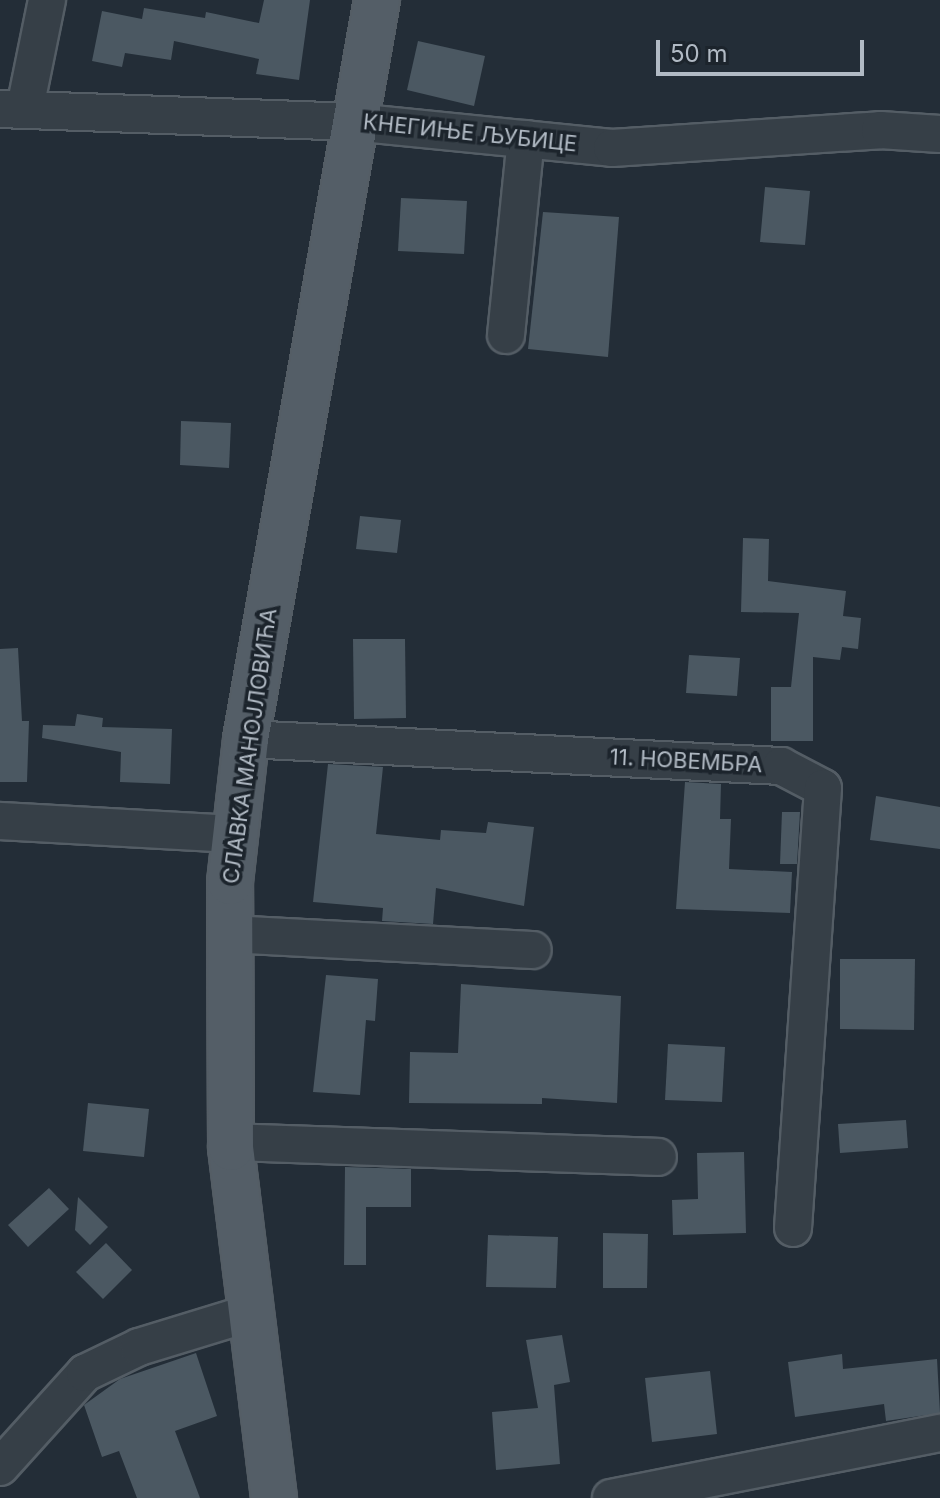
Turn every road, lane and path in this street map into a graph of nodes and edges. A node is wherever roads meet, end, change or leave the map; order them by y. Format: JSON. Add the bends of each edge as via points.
{"nodes":[{"id":1,"x":47,"y":0,"type":"edge"},
{"id":2,"x":377,"y":0,"type":"edge"},
{"id":3,"x":12,"y":109,"type":"edge"},
{"id":4,"x":353,"y":122,"type":"junction"},
{"id":5,"x":940,"y":134,"type":"edge"},
{"id":6,"x":526,"y":139,"type":"junction"},
{"id":7,"x":506,"y":335,"type":"dead end"},
{"id":8,"x":246,"y":739,"type":"junction"},
{"id":9,"x":0,"y":821,"type":"edge"},
{"id":10,"x":234,"y":834,"type":"junction"},
{"id":11,"x":228,"y":934,"type":"junction"},
{"id":12,"x":533,"y":950,"type":"dead end"},
{"id":13,"x":231,"y":1142,"type":"junction"},
{"id":14,"x":658,"y":1157,"type":"dead end"},
{"id":15,"x":793,"y":1228,"type":"dead end"},
{"id":16,"x":250,"y":1313,"type":"junction"},
{"id":17,"x":940,"y":1433,"type":"edge"},
{"id":18,"x":0,"y":1467,"type":"edge"},
{"id":19,"x":274,"y":1498,"type":"edge"},
{"id":20,"x":611,"y":1498,"type":"edge"}],
"edges":[{"from":1,"to":3,"type":"street"},
{"from":2,"to":4,"type":"main road","name":"СЛАВКА МАНОЈЛОВИЋА"},
{"from":3,"to":4,"type":"street","name":"КНЕГИЊЕ ЉУБИЦЕ"},
{"from":4,"to":6,"type":"street","name":"КНЕГИЊЕ ЉУБИЦЕ"},
{"from":4,"to":8,"type":"main road","name":"СЛАВКА МАНОЈЛОВИЋА"},
{"from":5,"to":6,"type":"street","name":"КНЕГИЊЕ ЉУБИЦЕ","via":[[880,130],[612,148]]},
{"from":6,"to":7,"type":"street"},
{"from":8,"to":10,"type":"main road","name":"СЛАВКА МАНОЈЛОВИЋА"},
{"from":8,"to":15,"type":"street","name":"11. НОВЕМБРА","via":[[781,766],[823,788]]},
{"from":9,"to":10,"type":"street"},
{"from":10,"to":11,"type":"main road","name":"СЛАВКА МАНОЈЛОВИЋА"},
{"from":11,"to":12,"type":"street"},
{"from":11,"to":13,"type":"main road","name":"СЛАВКА МАНОЈЛОВИЋА"},
{"from":13,"to":14,"type":"street"},
{"from":13,"to":16,"type":"main road","name":"СЛАВКА МАНОЈЛОВИЋА"},
{"from":16,"to":18,"type":"street","via":[[139,1347],[85,1373]]},
{"from":16,"to":19,"type":"main road","name":"СЛАВКА МАНОЈЛОВИЋА"},
{"from":17,"to":20,"type":"street"}]}
